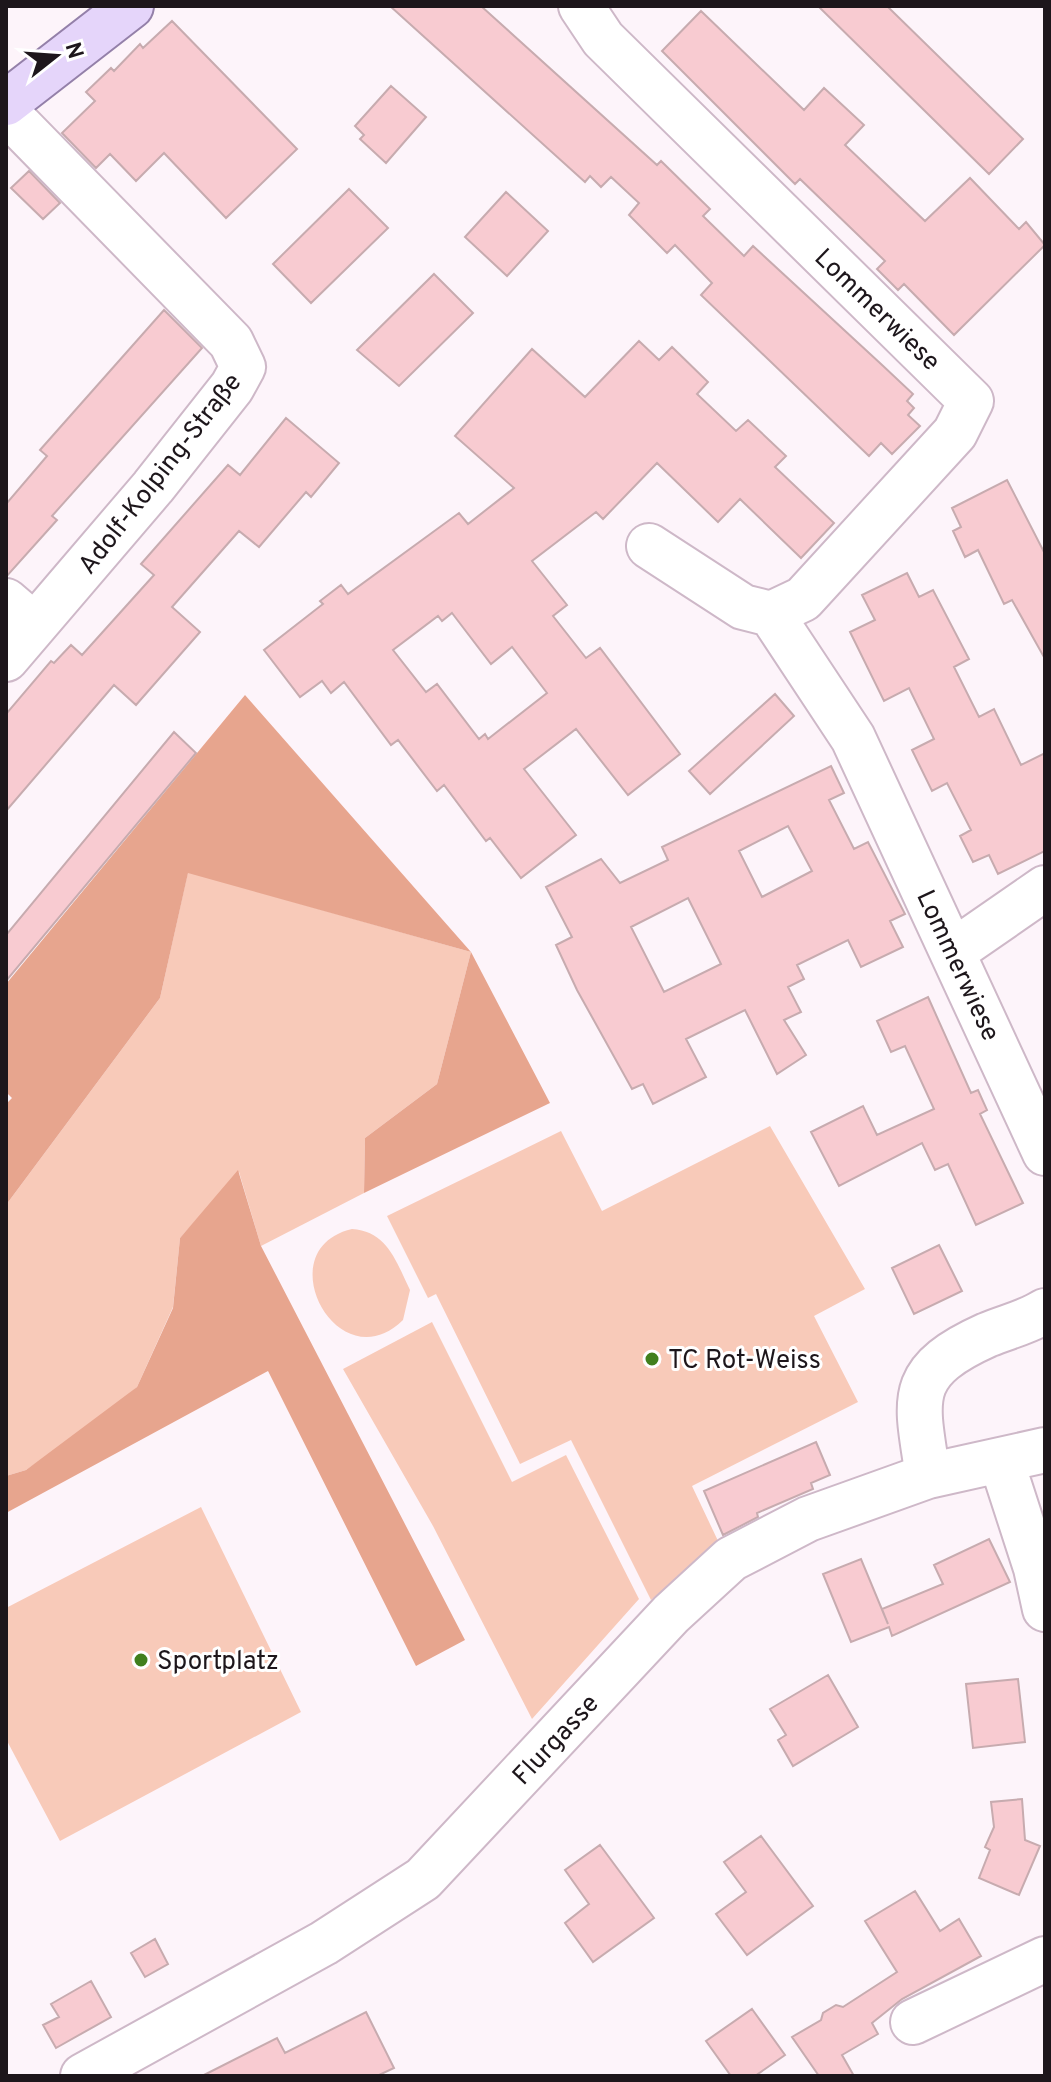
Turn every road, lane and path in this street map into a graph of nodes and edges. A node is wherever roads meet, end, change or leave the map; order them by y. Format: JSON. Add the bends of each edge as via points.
{"nodes":[{"id":1,"x":131,"y":6,"type":"edge"},
{"id":2,"x":581,"y":6,"type":"edge"},
{"id":3,"x":6,"y":103,"type":"edge"},
{"id":4,"x":6,"y":112,"type":"edge"},
{"id":5,"x":649,"y":546,"type":"dead end"},
{"id":6,"x":20,"y":613,"type":"edge"},
{"id":7,"x":771,"y":614,"type":"junction"},
{"id":8,"x":6,"y":659,"type":"edge"},
{"id":9,"x":1045,"y":888,"type":"edge"},
{"id":10,"x":954,"y":951,"type":"junction"},
{"id":11,"x":1045,"y":1153,"type":"edge"},
{"id":12,"x":1045,"y":1311,"type":"edge"},
{"id":13,"x":1045,"y":1450,"type":"edge"},
{"id":14,"x":1001,"y":1460,"type":"junction"},
{"id":15,"x":928,"y":1476,"type":"junction"},
{"id":16,"x":1045,"y":1609,"type":"edge"},
{"id":17,"x":1045,"y":1959,"type":"edge"},
{"id":18,"x":913,"y":2022,"type":"dead end"},
{"id":19,"x":83,"y":2076,"type":"edge"}],
"edges":[{"from":1,"to":3,"type":"main road"},
{"from":2,"to":7,"type":"street","name":"Lommerwiese","via":[[603,39],[971,401],[955,433],[803,599]]},
{"from":4,"to":6,"type":"street","name":"Adolf-Kolping-Straße","via":[[231,342],[243,367],[153,487]]},
{"from":5,"to":7,"type":"street","via":[[743,607]]},
{"from":6,"to":8,"type":"street","name":"Adolf-Kolping-Straße"},
{"from":7,"to":10,"type":"street","name":"Lommerwiese","via":[[853,738]]},
{"from":9,"to":10,"type":"street"},
{"from":10,"to":11,"type":"street","name":"Lommerwiese"},
{"from":12,"to":15,"type":"street","via":[[951,1354],[923,1381],[918,1414]]},
{"from":13,"to":14,"type":"street","name":"Flurgasse"},
{"from":14,"to":15,"type":"street","name":"Flurgasse"},
{"from":14,"to":16,"type":"street"},
{"from":15,"to":19,"type":"street","name":"Flurgasse","via":[[808,1519],[731,1559],[671,1614],[423,1879],[324,1943]]},
{"from":17,"to":18,"type":"street"}]}
